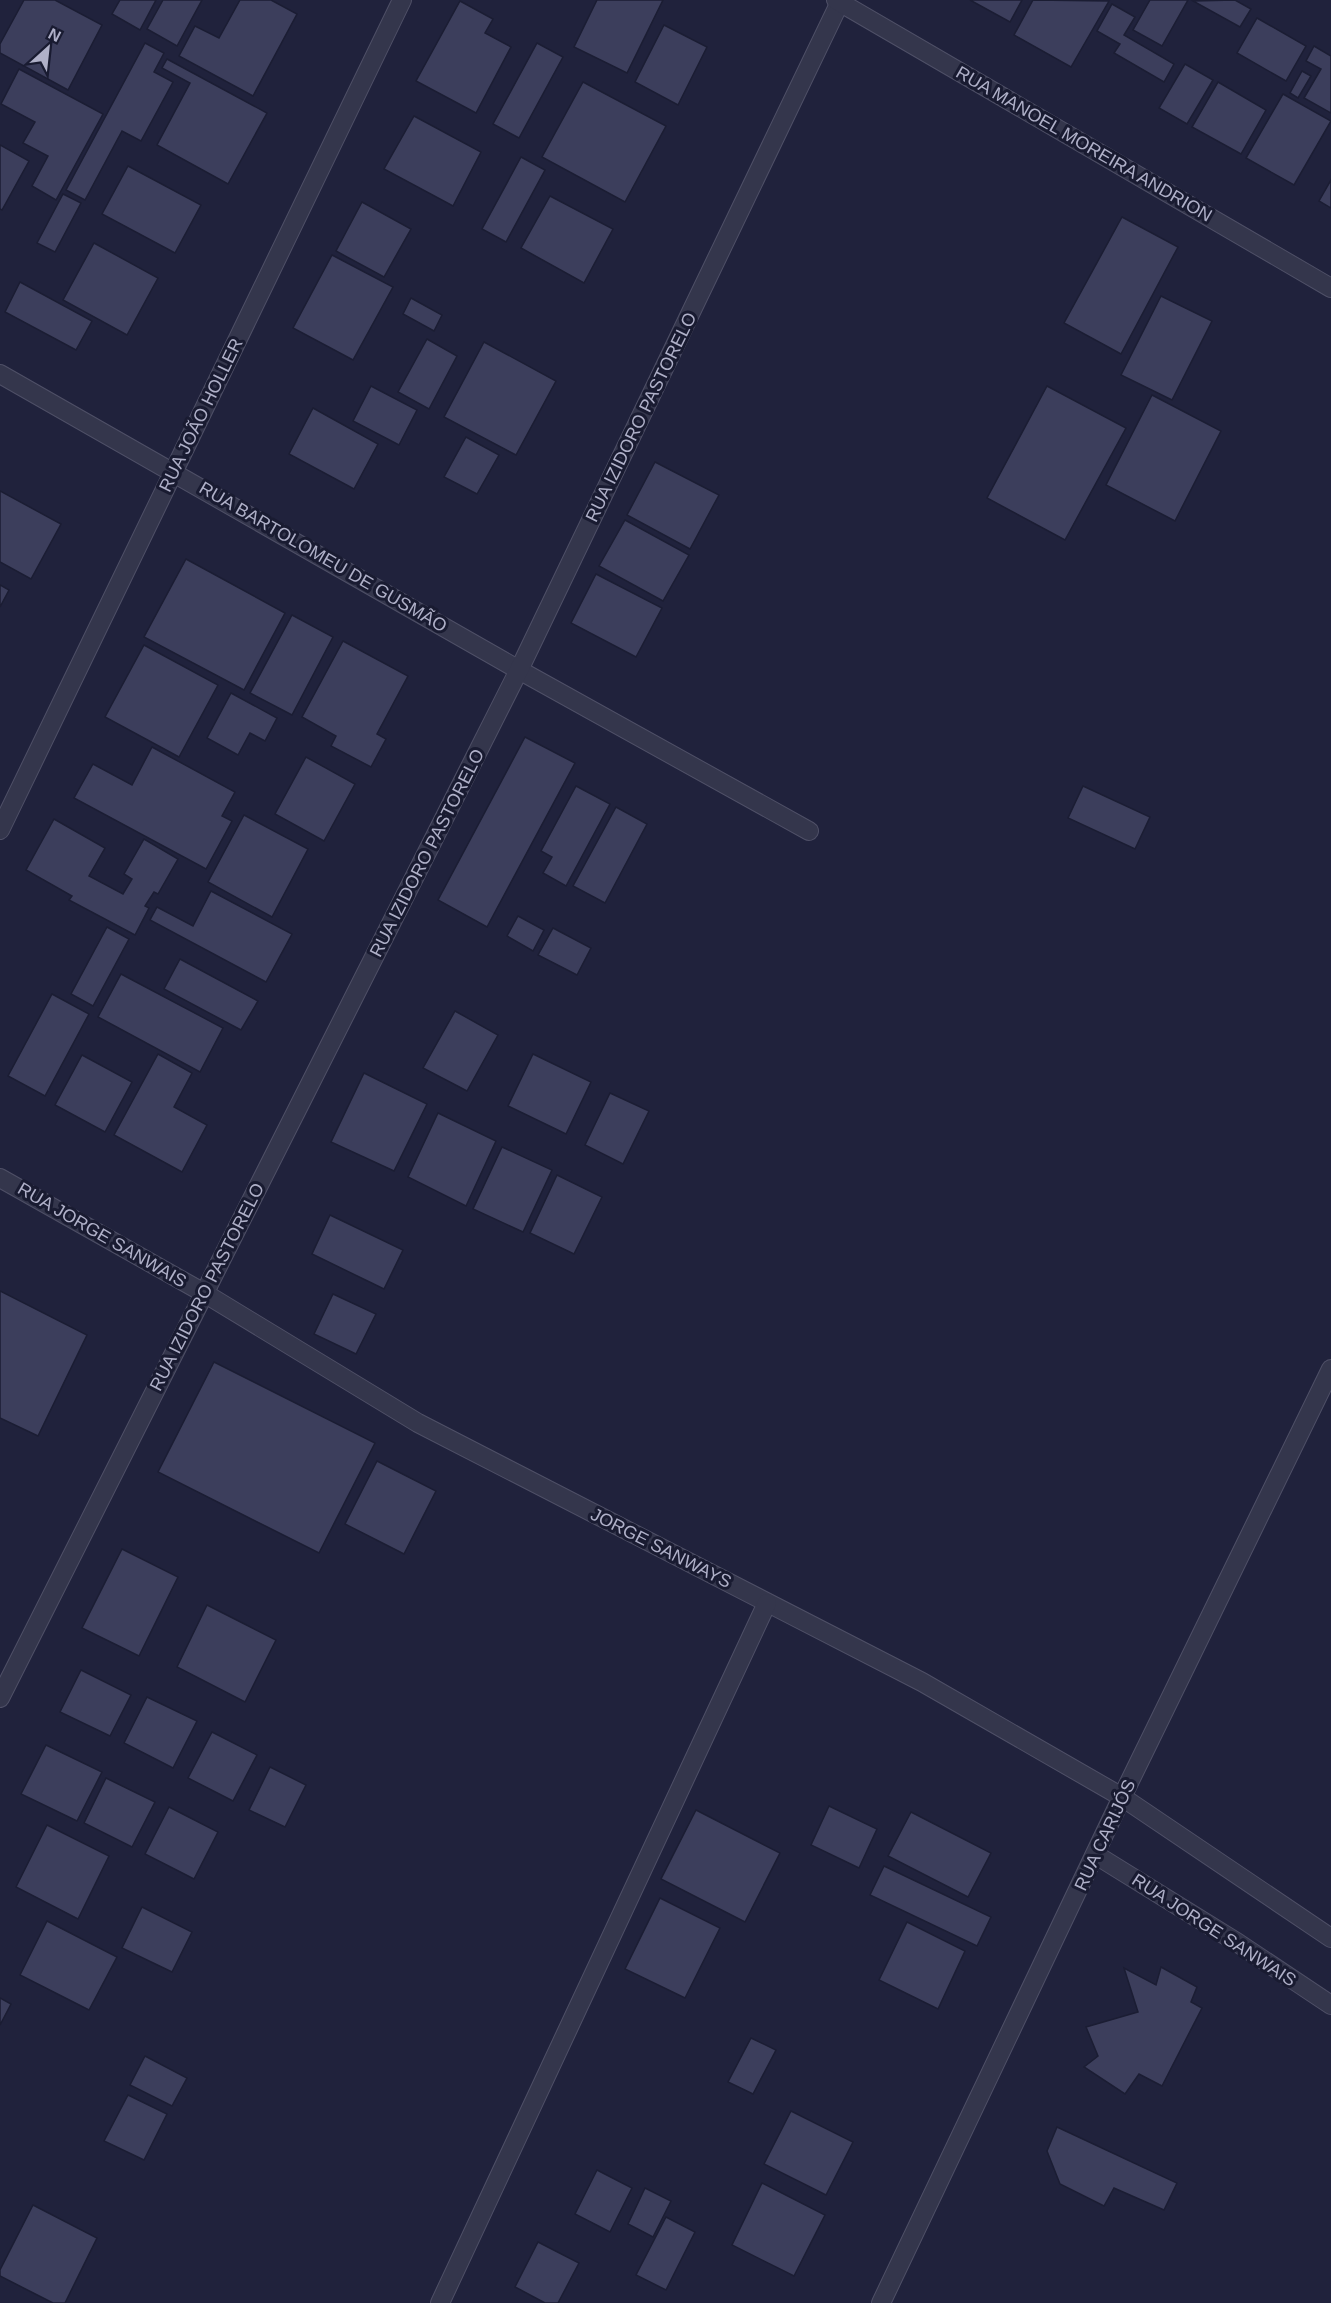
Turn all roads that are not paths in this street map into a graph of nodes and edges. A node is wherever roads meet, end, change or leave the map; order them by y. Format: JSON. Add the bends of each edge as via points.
{"nodes":[{"id":1,"x":402,"y":0,"type":"edge"},
{"id":2,"x":838,"y":1,"type":"edge"},
{"id":3,"x":1331,"y":288,"type":"edge"},
{"id":4,"x":0,"y":374,"type":"edge"},
{"id":5,"x":173,"y":471,"type":"junction"},
{"id":6,"x":519,"y":670,"type":"junction"},
{"id":7,"x":0,"y":830,"type":"edge"},
{"id":8,"x":809,"y":831,"type":"dead end"},
{"id":9,"x":0,"y":1178,"type":"edge"},
{"id":10,"x":204,"y":1293,"type":"junction"},
{"id":11,"x":1331,"y":1369,"type":"edge"},
{"id":12,"x":767,"y":1603,"type":"junction"},
{"id":13,"x":0,"y":1698,"type":"edge"},
{"id":14,"x":1122,"y":1797,"type":"junction"},
{"id":15,"x":1096,"y":1855,"type":"junction"},
{"id":16,"x":1331,"y":1938,"type":"edge"},
{"id":17,"x":1331,"y":2005,"type":"edge"},
{"id":18,"x":440,"y":2303,"type":"edge"},
{"id":19,"x":881,"y":2303,"type":"edge"}],
"edges":[{"from":1,"to":5,"type":"street","name":"RUA JOÃO HOLLER"},
{"from":2,"to":3,"type":"street","name":"RUA MANOEL MOREIRA ANDRION"},
{"from":2,"to":6,"type":"street","name":"RUA IZIDORO PASTORELO"},
{"from":4,"to":5,"type":"street","name":"RUA BARTOLOMEU DE GUSMÃO"},
{"from":5,"to":6,"type":"street","name":"RUA BARTOLOMEU DE GUSMÃO"},
{"from":5,"to":7,"type":"street","name":"RUA JOÃO HOLLER"},
{"from":6,"to":8,"type":"street","name":"RUA BARTOLOMEU DE GUSMÃO"},
{"from":6,"to":10,"type":"street","name":"RUA IZIDORO PASTORELO"},
{"from":9,"to":10,"type":"street","name":"RUA JORGE SANWAIS"},
{"from":10,"to":12,"type":"street","name":"JORGE SANWAYS","via":[[418,1423]]},
{"from":10,"to":13,"type":"street","name":"RUA IZIDORO PASTORELO"},
{"from":11,"to":14,"type":"street","name":"RUA CARIJÓS"},
{"from":12,"to":14,"type":"street","name":"JORGE SANWAYS","via":[[922,1682]]},
{"from":12,"to":18,"type":"street"},
{"from":14,"to":15,"type":"street","name":"RUA CARIJÓS"},
{"from":14,"to":16,"type":"street"},
{"from":15,"to":17,"type":"street","name":"RUA JORGE SANWAIS"},
{"from":15,"to":19,"type":"street","name":"RUA CARIJÓS"}]}
